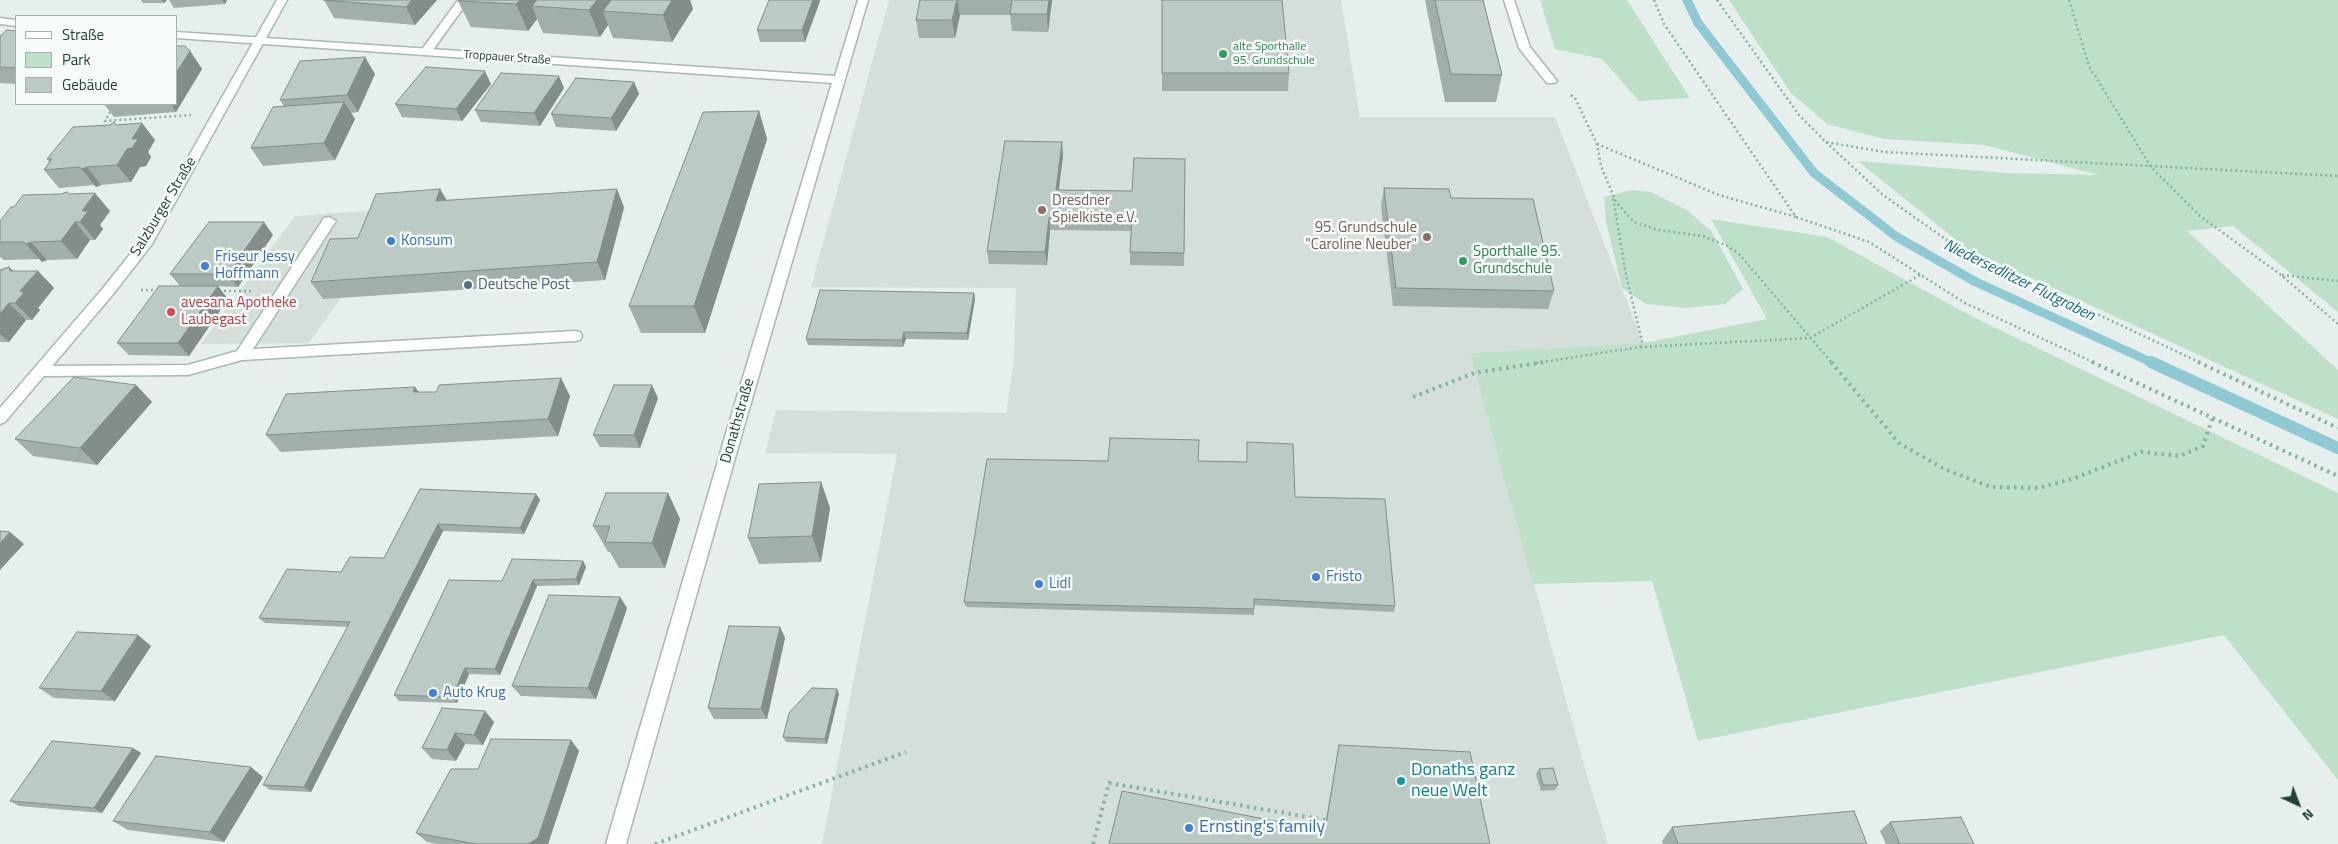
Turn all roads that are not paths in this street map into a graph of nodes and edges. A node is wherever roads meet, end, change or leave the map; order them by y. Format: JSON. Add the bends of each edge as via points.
{"nodes":[{"id":1,"x":282,"y":0,"type":"edge"},
{"id":2,"x":464,"y":0,"type":"edge"},
{"id":3,"x":863,"y":0,"type":"edge"},
{"id":4,"x":1509,"y":0,"type":"edge"},
{"id":5,"x":0,"y":22,"type":"edge"},
{"id":6,"x":15,"y":23,"type":"edge"},
{"id":7,"x":178,"y":35,"type":"edge"},
{"id":8,"x":257,"y":41,"type":"junction"},
{"id":9,"x":426,"y":52,"type":"junction"},
{"id":10,"x":839,"y":80,"type":"junction"},
{"id":11,"x":1551,"y":81,"type":"dead end"},
{"id":12,"x":329,"y":221,"type":"dead end"},
{"id":13,"x":575,"y":336,"type":"dead end"},
{"id":14,"x":242,"y":355,"type":"junction"},
{"id":15,"x":42,"y":371,"type":"junction"},
{"id":16,"x":0,"y":418,"type":"edge"},
{"id":17,"x":616,"y":844,"type":"edge"}],
"edges":[{"from":1,"to":8,"type":"street","name":"Salzburger Straße"},
{"from":2,"to":9,"type":"street"},
{"from":3,"to":10,"type":"street","name":"Donathstraße"},
{"from":4,"to":11,"type":"street","via":[[1525,48]]},
{"from":5,"to":6,"type":"street"},
{"from":7,"to":8,"type":"street","name":"Troppauer Straße"},
{"from":8,"to":9,"type":"street","name":"Troppauer Straße"},
{"from":8,"to":15,"type":"street","name":"Salzburger Straße","via":[[147,241]]},
{"from":9,"to":10,"type":"street","name":"Troppauer Straße"},
{"from":10,"to":17,"type":"street","name":"Donathstraße"},
{"from":12,"to":14,"type":"street"},
{"from":13,"to":14,"type":"street"},
{"from":14,"to":15,"type":"street","via":[[188,370]]},
{"from":15,"to":16,"type":"street","name":"Salzburger Straße"}]}
